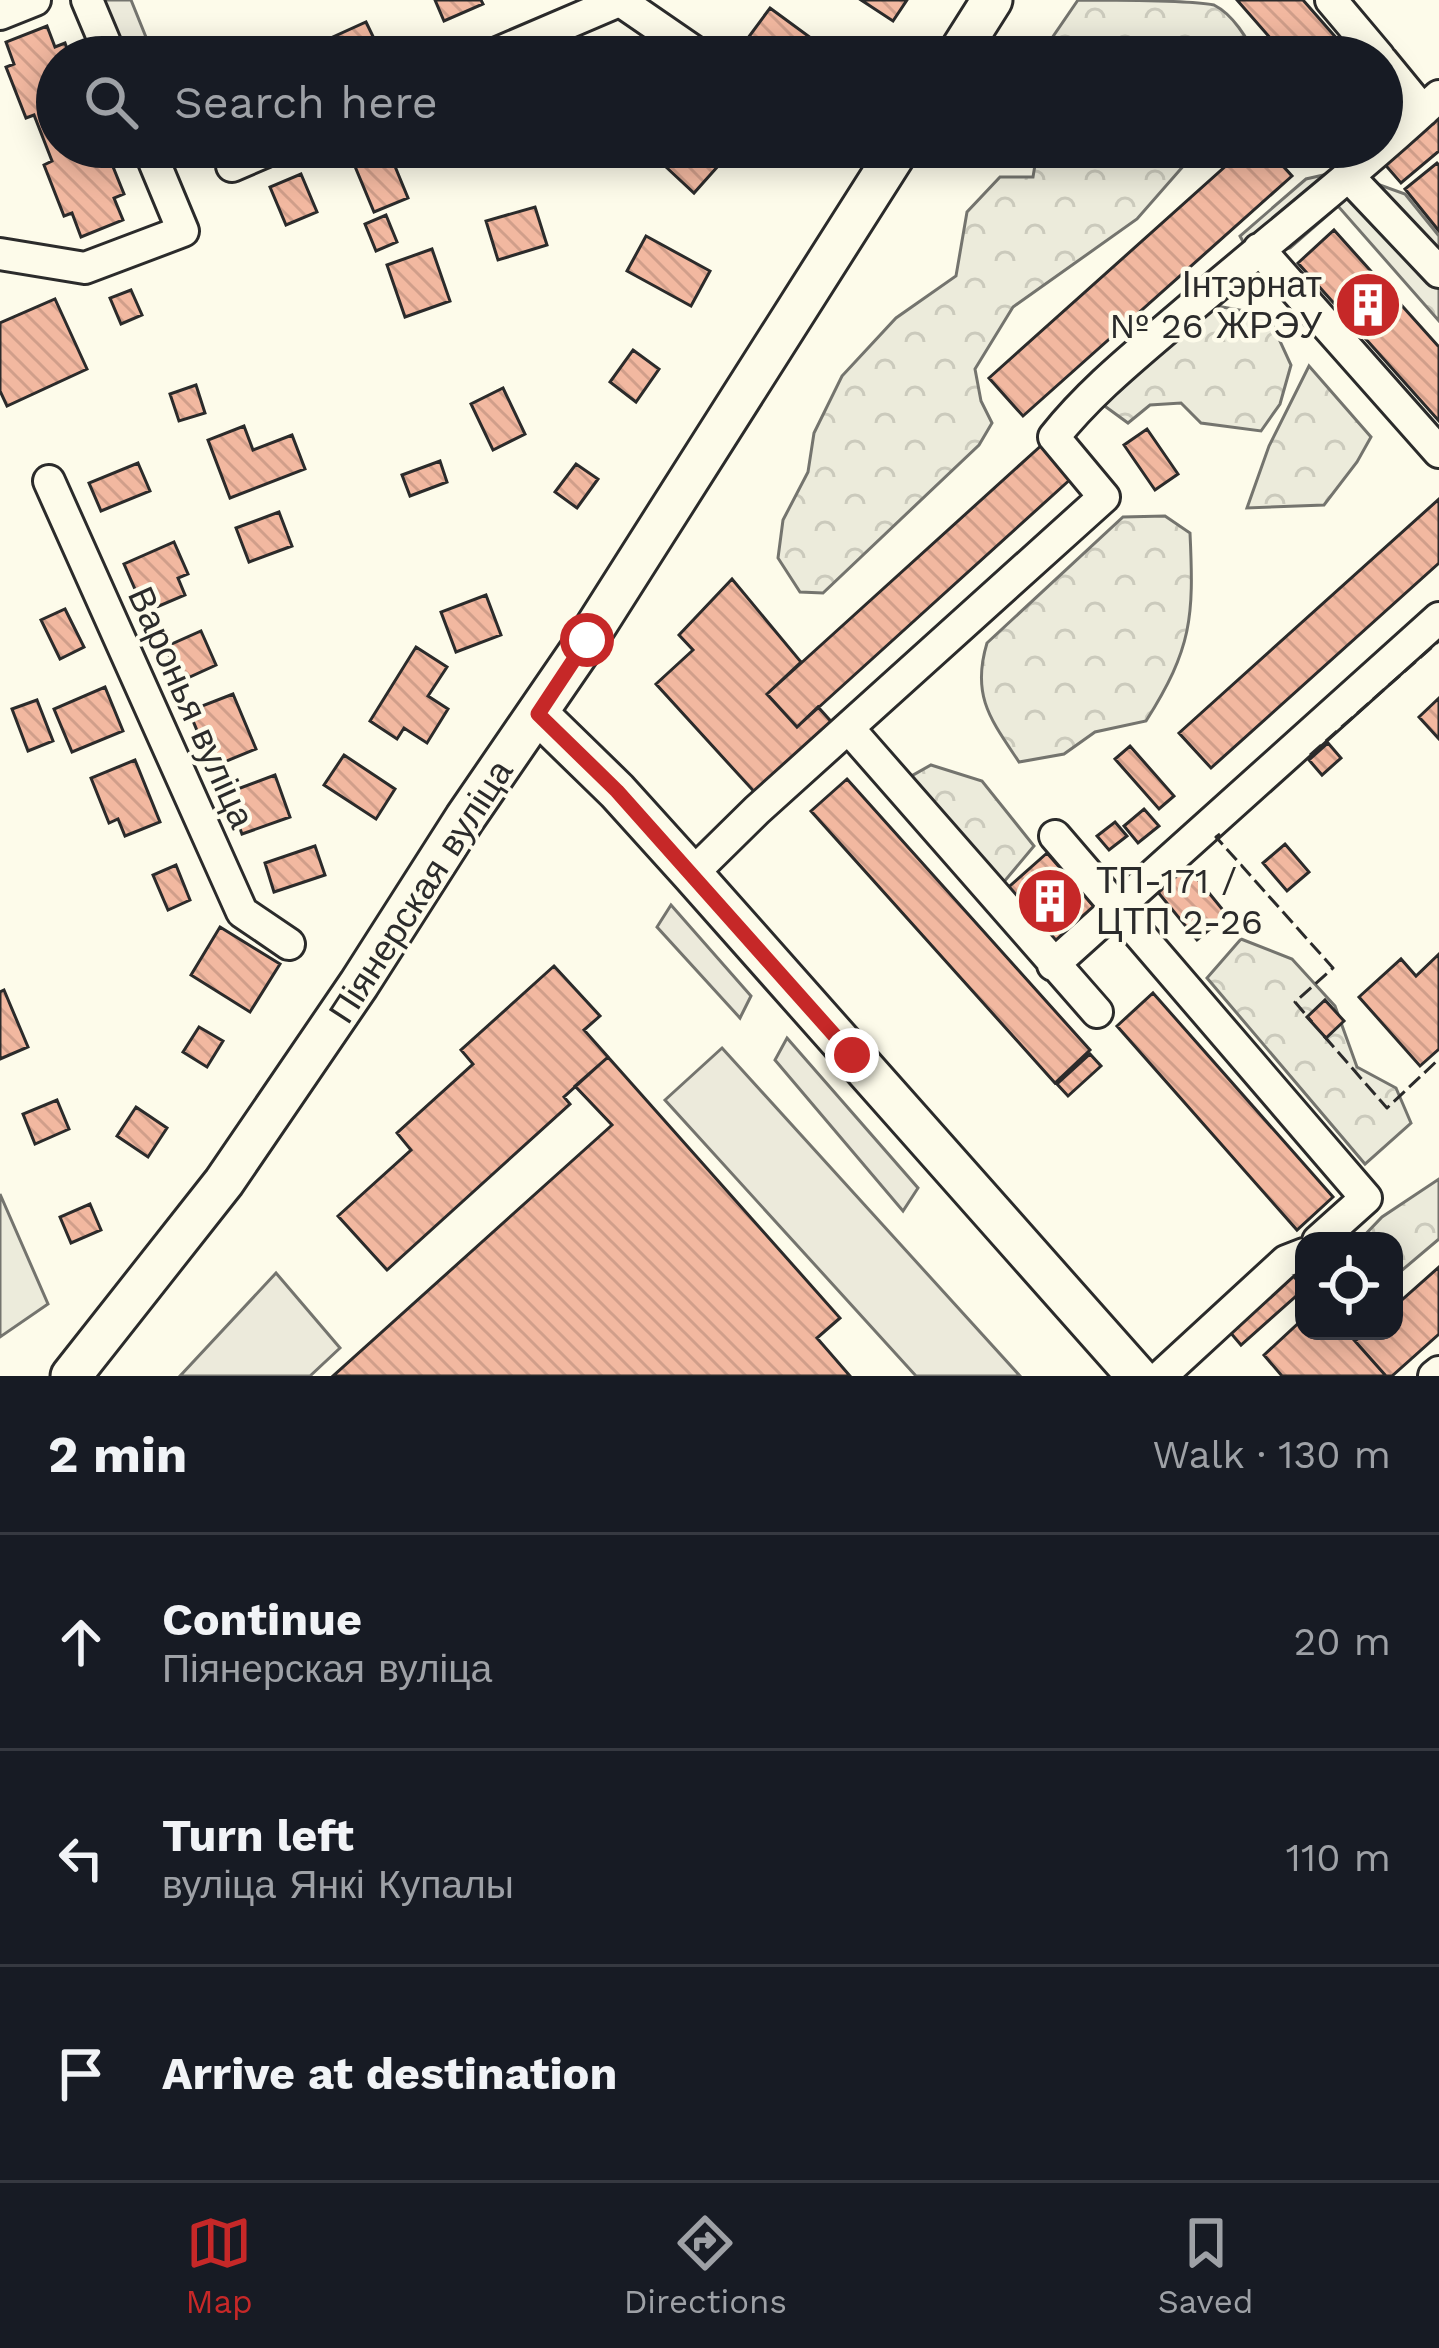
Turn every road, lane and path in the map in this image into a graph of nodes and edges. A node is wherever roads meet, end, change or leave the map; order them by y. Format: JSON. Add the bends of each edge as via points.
{"nodes":[{"id":1,"x":35,"y":0,"type":"edge"},
{"id":2,"x":87,"y":0,"type":"edge"},
{"id":3,"x":992,"y":0,"type":"edge"},
{"id":4,"x":1331,"y":0,"type":"edge"},
{"id":5,"x":619,"y":1,"type":"edge"},
{"id":6,"x":0,"y":14,"type":"edge"},
{"id":7,"x":102,"y":36,"type":"edge"},
{"id":8,"x":537,"y":36,"type":"edge"},
{"id":9,"x":671,"y":36,"type":"edge"},
{"id":10,"x":969,"y":36,"type":"edge"},
{"id":11,"x":1361,"y":36,"type":"edge"},
{"id":12,"x":1403,"y":79,"type":"edge"},
{"id":13,"x":1431,"y":104,"type":"edge"},
{"id":14,"x":1403,"y":130,"type":"edge"},
{"id":15,"x":157,"y":168,"type":"edge"},
{"id":16,"x":887,"y":168,"type":"edge"},
{"id":17,"x":1361,"y":168,"type":"edge"},
{"id":18,"x":1350,"y":178,"type":"junction"},
{"id":19,"x":1259,"y":249,"type":"junction"},
{"id":20,"x":0,"y":254,"type":"edge"},
{"id":21,"x":1439,"y":272,"type":"edge"},
{"id":22,"x":1439,"y":452,"type":"edge"},
{"id":23,"x":50,"y":481,"type":"dead end"},
{"id":24,"x":1439,"y":618,"type":"edge"},
{"id":25,"x":538,"y":714,"type":"junction"},
{"id":26,"x":850,"y":730,"type":"junction"},
{"id":27,"x":1055,"y":836,"type":"dead end"},
{"id":28,"x":692,"y":874,"type":"junction"},
{"id":29,"x":1116,"y":908,"type":"junction"},
{"id":30,"x":289,"y":944,"type":"dead end"},
{"id":31,"x":1053,"y":965,"type":"junction"},
{"id":32,"x":1097,"y":1012,"type":"dead end"},
{"id":33,"x":1328,"y":1232,"type":"edge"},
{"id":34,"x":1295,"y":1258,"type":"edge"},
{"id":35,"x":71,"y":1376,"type":"edge"},
{"id":36,"x":1137,"y":1376,"type":"edge"},
{"id":37,"x":1161,"y":1376,"type":"edge"}],
"edges":[{"from":1,"to":6,"type":"street"},
{"from":2,"to":7,"type":"street"},
{"from":3,"to":10,"type":"main road"},
{"from":4,"to":11,"type":"street"},
{"from":5,"to":8,"type":"street"},
{"from":5,"to":9,"type":"street"},
{"from":12,"to":13,"type":"street"},
{"from":13,"to":14,"type":"street"},
{"from":15,"to":20,"type":"street","via":[[183,231],[85,268]]},
{"from":16,"to":25,"type":"main road","name":"Піянерская вуліца"},
{"from":17,"to":18,"type":"street"},
{"from":18,"to":19,"type":"street"},
{"from":18,"to":21,"type":"street"},
{"from":19,"to":22,"type":"street"},
{"from":19,"to":26,"type":"street","via":[[1080,404],[1054,437],[1104,497]]},
{"from":23,"to":30,"type":"street","name":"Варонья вуліца","via":[[242,912]]},
{"from":24,"to":29,"type":"street"},
{"from":25,"to":28,"type":"main road"},
{"from":25,"to":35,"type":"main road","name":"Піянерская вуліца","via":[[224,1182]]},
{"from":26,"to":28,"type":"street"},
{"from":26,"to":31,"type":"street"},
{"from":27,"to":29,"type":"street"},
{"from":28,"to":36,"type":"main road"},
{"from":29,"to":31,"type":"street"},
{"from":29,"to":33,"type":"street","via":[[1366,1198]]},
{"from":31,"to":32,"type":"street"},
{"from":34,"to":37,"type":"street"}]}
